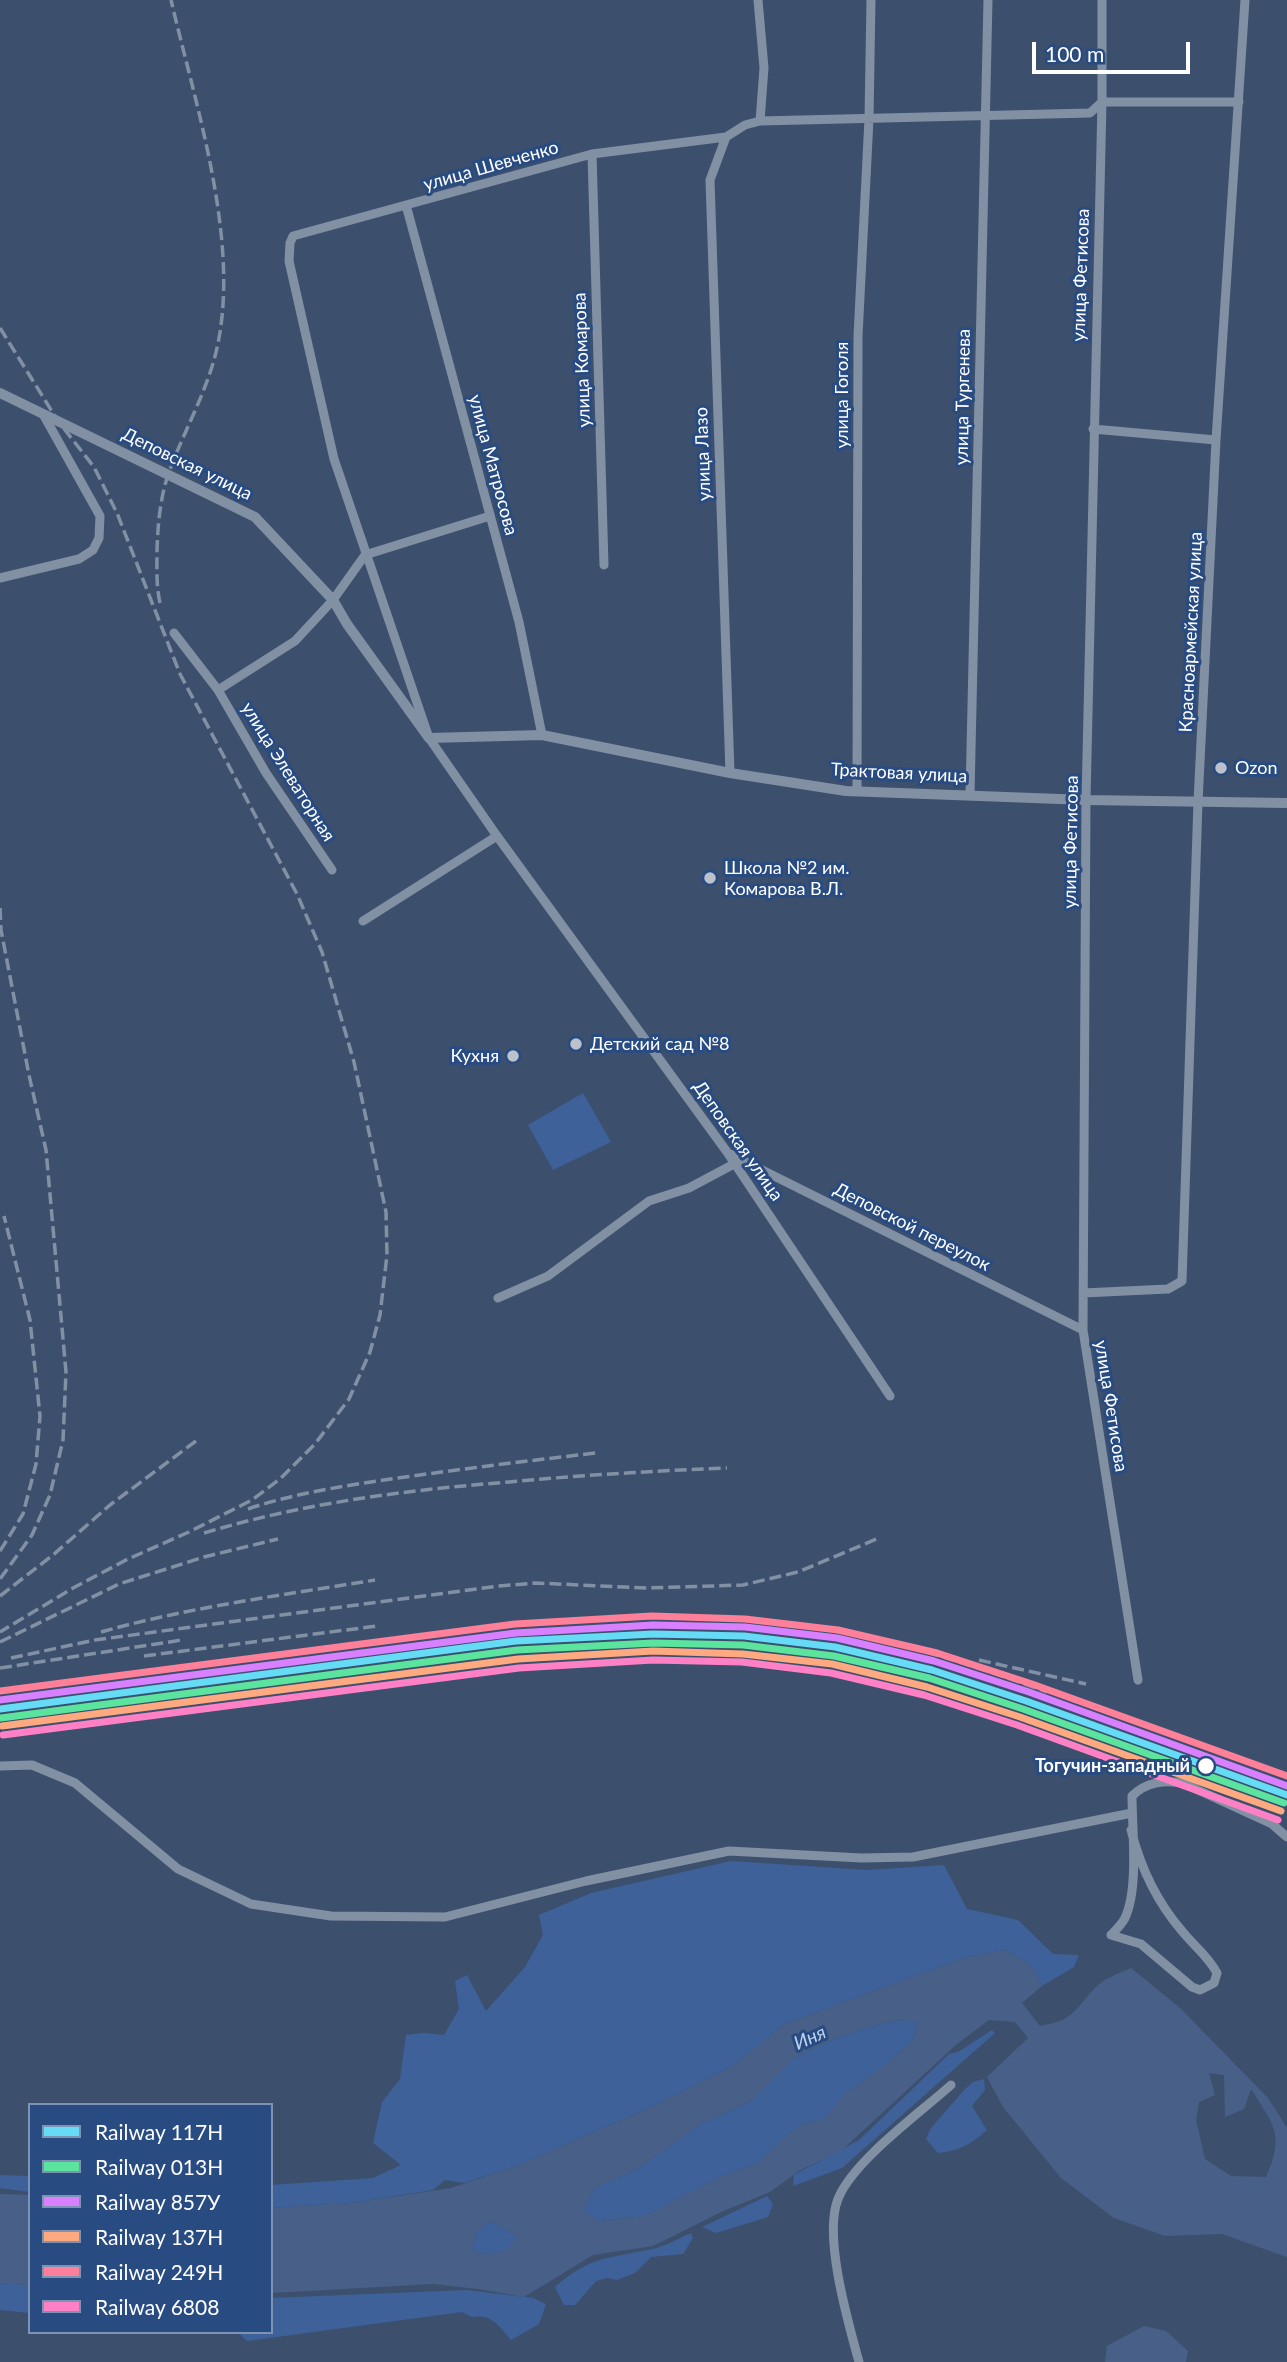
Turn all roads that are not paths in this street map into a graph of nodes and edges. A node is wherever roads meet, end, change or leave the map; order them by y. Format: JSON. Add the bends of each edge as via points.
{"nodes":[{"id":1,"x":758,"y":0,"type":"edge"},
{"id":2,"x":871,"y":0,"type":"edge"},
{"id":3,"x":988,"y":0,"type":"edge"},
{"id":4,"x":1102,"y":0,"type":"edge"},
{"id":5,"x":1245,"y":0,"type":"edge"},
{"id":6,"x":1102,"y":102,"type":"junction"},
{"id":7,"x":1239,"y":102,"type":"junction"},
{"id":8,"x":986,"y":117,"type":"junction"},
{"id":9,"x":869,"y":119,"type":"junction"},
{"id":10,"x":760,"y":121,"type":"junction"},
{"id":11,"x":726,"y":137,"type":"junction"},
{"id":12,"x":592,"y":154,"type":"junction"},
{"id":13,"x":406,"y":205,"type":"junction"},
{"id":14,"x":289,"y":261,"type":"joint"},
{"id":15,"x":0,"y":393,"type":"edge"},
{"id":16,"x":43,"y":414,"type":"junction"},
{"id":17,"x":1093,"y":429,"type":"junction"},
{"id":18,"x":1216,"y":440,"type":"junction"},
{"id":19,"x":490,"y":516,"type":"junction"},
{"id":20,"x":365,"y":555,"type":"junction"},
{"id":21,"x":604,"y":565,"type":"dead end"},
{"id":22,"x":0,"y":578,"type":"edge"},
{"id":23,"x":333,"y":600,"type":"junction"},
{"id":24,"x":174,"y":633,"type":"dead end"},
{"id":25,"x":218,"y":690,"type":"junction"},
{"id":26,"x":542,"y":735,"type":"junction"},
{"id":27,"x":429,"y":738,"type":"junction"},
{"id":28,"x":730,"y":773,"type":"junction"},
{"id":29,"x":857,"y":791,"type":"junction"},
{"id":30,"x":970,"y":794,"type":"junction"},
{"id":31,"x":1086,"y":800,"type":"junction"},
{"id":32,"x":1198,"y":802,"type":"junction"},
{"id":33,"x":1287,"y":803,"type":"edge"},
{"id":34,"x":497,"y":836,"type":"junction"},
{"id":35,"x":332,"y":870,"type":"dead end"},
{"id":36,"x":363,"y":921,"type":"dead end"},
{"id":37,"x":727,"y":1152,"type":"junction"},
{"id":38,"x":734,"y":1164,"type":"junction"},
{"id":39,"x":1083,"y":1293,"type":"junction"},
{"id":40,"x":498,"y":1298,"type":"dead end"},
{"id":41,"x":1083,"y":1330,"type":"junction"},
{"id":42,"x":890,"y":1396,"type":"dead end"},
{"id":43,"x":1138,"y":1681,"type":"dead end"},
{"id":44,"x":0,"y":1766,"type":"edge"},
{"id":45,"x":1132,"y":1813,"type":"junction"},
{"id":46,"x":1131,"y":1830,"type":"junction"},
{"id":47,"x":1287,"y":1837,"type":"edge"},
{"id":48,"x":951,"y":2085,"type":"dead end"},
{"id":49,"x":859,"y":2362,"type":"edge"}],
"edges":[{"from":1,"to":10,"type":"street","via":[[764,68]]},
{"from":2,"to":9,"type":"street","name":"улица Гоголя"},
{"from":3,"to":8,"type":"street","name":"улица Тургенева"},
{"from":4,"to":6,"type":"street","name":"улица Фетисова"},
{"from":5,"to":7,"type":"street","name":"Красноармейская улица"},
{"from":6,"to":7,"type":"street"},
{"from":6,"to":8,"type":"street","via":[[1090,113]]},
{"from":6,"to":17,"type":"street","name":"улица Фетисова"},
{"from":7,"to":18,"type":"street","name":"Красноармейская улица"},
{"from":8,"to":9,"type":"street"},
{"from":8,"to":30,"type":"street","name":"улица Тургенева"},
{"from":9,"to":10,"type":"street"},
{"from":9,"to":29,"type":"street","name":"улица Гоголя","via":[[858,336]]},
{"from":10,"to":11,"type":"street","name":"улица Шевченко"},
{"from":11,"to":12,"type":"street","name":"улица Шевченко"},
{"from":11,"to":28,"type":"street","name":"улица Лазо","via":[[710,180]]},
{"from":12,"to":13,"type":"street","name":"улица Шевченко"},
{"from":12,"to":21,"type":"street","name":"улица Комарова"},
{"from":13,"to":14,"type":"street","name":"улица Шевченко","via":[[293,236]]},
{"from":13,"to":19,"type":"street","name":"улица Матросова"},
{"from":14,"to":20,"type":"street","name":"Деповская улица","via":[[334,459]]},
{"from":15,"to":16,"type":"street","name":"Деповская улица"},
{"from":16,"to":22,"type":"street","via":[[100,516],[99,538],[93,550],[79,559]]},
{"from":16,"to":23,"type":"street","name":"Деповская улица","via":[[255,517]]},
{"from":17,"to":18,"type":"street"},
{"from":17,"to":31,"type":"street","name":"улица Фетисова"},
{"from":18,"to":32,"type":"street","name":"Красноармейская улица"},
{"from":19,"to":20,"type":"street"},
{"from":19,"to":26,"type":"street","name":"улица Матросова","via":[[519,622]]},
{"from":20,"to":23,"type":"street"},
{"from":20,"to":27,"type":"street","name":"Деповская улица"},
{"from":23,"to":25,"type":"street","via":[[295,641]]},
{"from":23,"to":27,"type":"street","name":"Деповская улица"},
{"from":24,"to":25,"type":"street","name":"улица Элеваторная"},
{"from":25,"to":35,"type":"street","name":"улица Элеваторная"},
{"from":26,"to":27,"type":"street","name":"Трактовая улица"},
{"from":26,"to":28,"type":"street","name":"Трактовая улица"},
{"from":27,"to":34,"type":"street","name":"Деповская улица"},
{"from":28,"to":29,"type":"street","name":"Трактовая улица"},
{"from":29,"to":30,"type":"street","name":"Трактовая улица"},
{"from":30,"to":31,"type":"street","name":"Трактовая улица"},
{"from":31,"to":32,"type":"street","name":"Трактовая улица"},
{"from":31,"to":39,"type":"street","name":"улица Фетисова"},
{"from":32,"to":33,"type":"street","name":"Трактовая улица"},
{"from":32,"to":39,"type":"street","name":"Красноармейская улица","via":[[1182,1282],[1168,1289]]},
{"from":34,"to":36,"type":"street"},
{"from":34,"to":37,"type":"street","name":"Деповская улица"},
{"from":37,"to":38,"type":"street","name":"Деповская улица"},
{"from":37,"to":41,"type":"street","name":"Деповской переулок"},
{"from":38,"to":40,"type":"street","via":[[689,1188],[649,1201],[548,1276]]},
{"from":38,"to":42,"type":"street","name":"Деповская улица"},
{"from":39,"to":41,"type":"street","name":"улица Фетисова"},
{"from":41,"to":43,"type":"street","name":"улица Фетисова"},
{"from":44,"to":45,"type":"street","via":[[32,1765],[75,1783],[178,1869],[251,1904],[331,1916],[445,1917],[586,1881],[729,1852],[913,1857]]},
{"from":45,"to":46,"type":"street"},
{"from":45,"to":47,"type":"street","via":[[1132,1796],[1137,1790],[1170,1780],[1272,1824]]},
{"from":46,"to":46,"type":"street","via":[[1132,1895],[1125,1919],[1111,1935],[1141,1944],[1192,1987],[1208,1988],[1217,1973],[1150,1886]]},
{"from":48,"to":49,"type":"street","via":[[869,2158],[837,2201],[832,2236]]}]}
